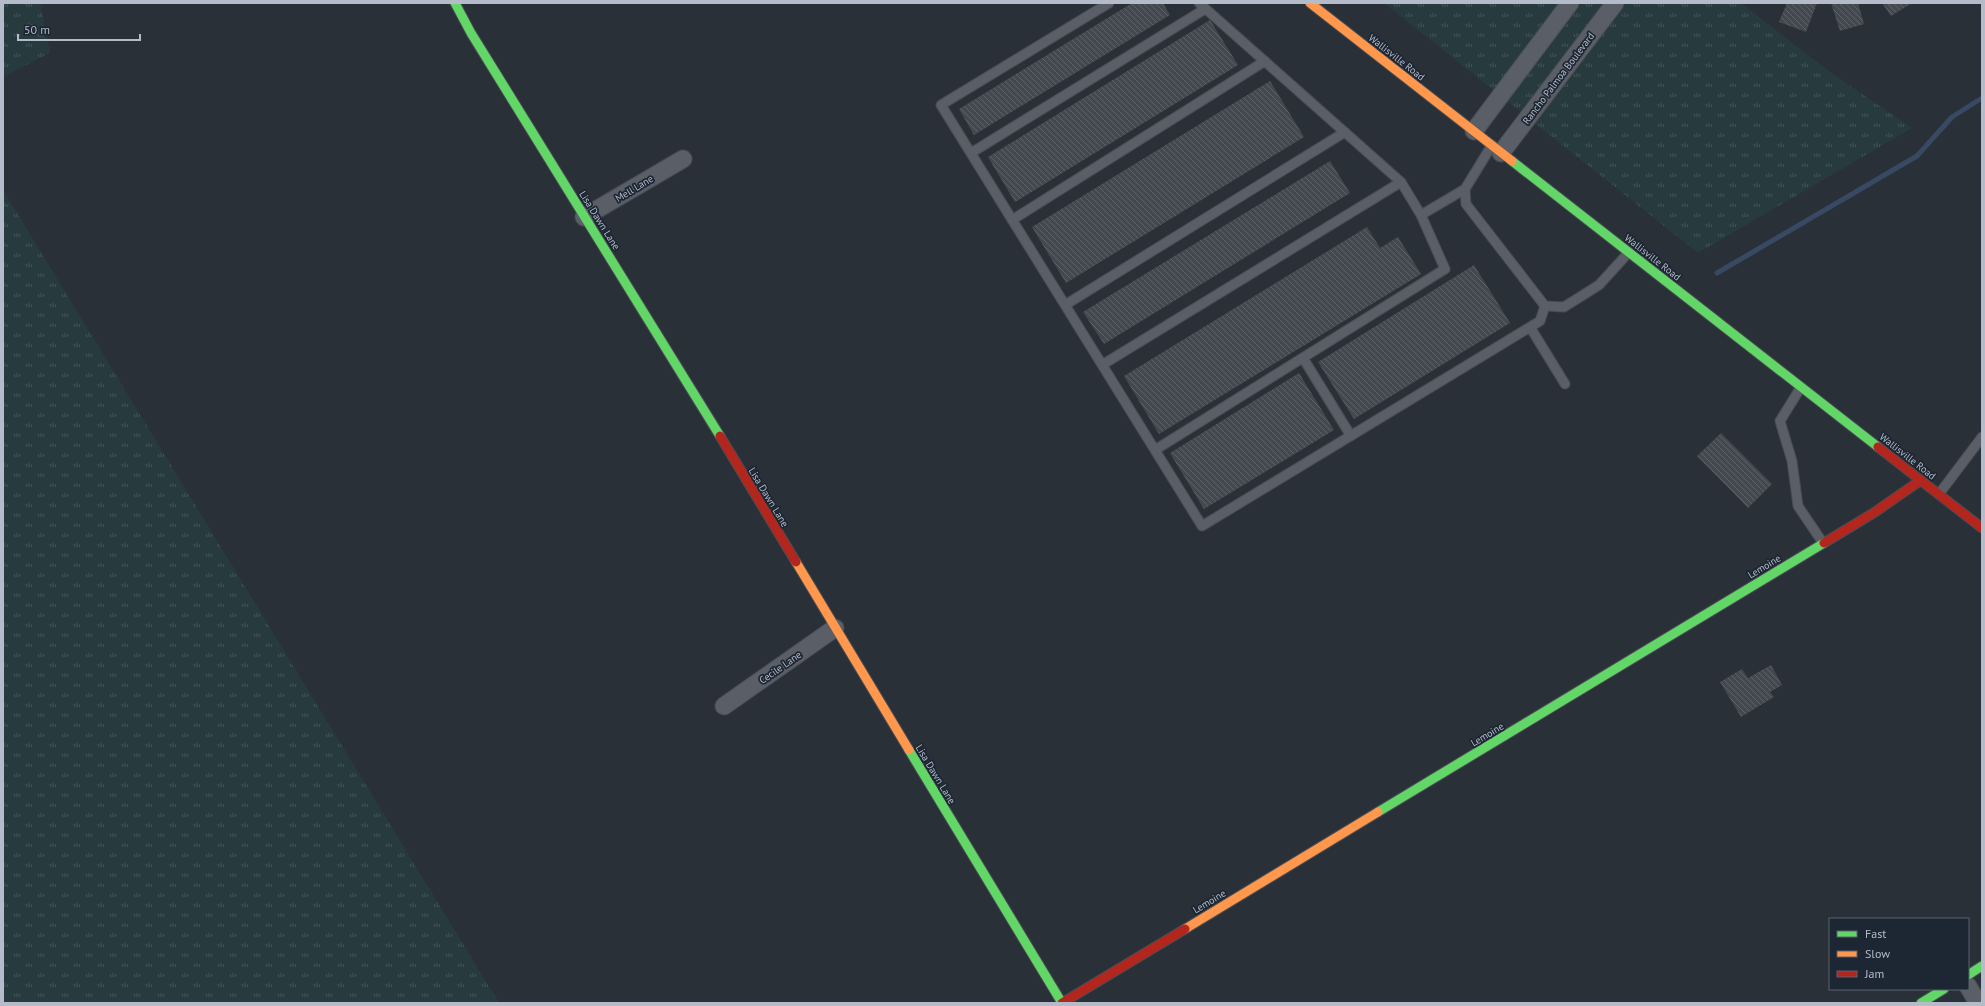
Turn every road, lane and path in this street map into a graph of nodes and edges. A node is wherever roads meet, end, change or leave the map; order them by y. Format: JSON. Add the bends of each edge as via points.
{"nodes":[{"id":1,"x":454,"y":3,"type":"edge"},
{"id":2,"x":1109,"y":3,"type":"edge"},
{"id":3,"x":1310,"y":3,"type":"edge"},
{"id":4,"x":1570,"y":3,"type":"edge"},
{"id":5,"x":1615,"y":3,"type":"edge"},
{"id":6,"x":1202,"y":6,"type":"edge"},
{"id":7,"x":1265,"y":62,"type":"junction"},
{"id":8,"x":1345,"y":132,"type":"junction"},
{"id":9,"x":1474,"y":132,"type":"junction"},
{"id":10,"x":1496,"y":149,"type":"junction"},
{"id":11,"x":971,"y":153,"type":"junction"},
{"id":12,"x":683,"y":158,"type":"dead end"},
{"id":13,"x":1401,"y":182,"type":"junction"},
{"id":14,"x":1465,"y":189,"type":"junction"},
{"id":15,"x":1421,"y":215,"type":"junction"},
{"id":16,"x":584,"y":217,"type":"junction"},
{"id":17,"x":1012,"y":220,"type":"junction"},
{"id":18,"x":1629,"y":252,"type":"junction"},
{"id":19,"x":1065,"y":305,"type":"junction"},
{"id":20,"x":1545,"y":306,"type":"junction"},
{"id":21,"x":1530,"y":327,"type":"junction"},
{"id":22,"x":1303,"y":358,"type":"junction"},
{"id":23,"x":1102,"y":365,"type":"junction"},
{"id":24,"x":1565,"y":384,"type":"dead end"},
{"id":25,"x":1801,"y":387,"type":"junction"},
{"id":26,"x":1351,"y":436,"type":"junction"},
{"id":27,"x":1982,"y":437,"type":"edge"},
{"id":28,"x":1155,"y":450,"type":"junction"},
{"id":29,"x":1921,"y":480,"type":"junction"},
{"id":30,"x":1939,"y":494,"type":"junction"},
{"id":31,"x":1982,"y":528,"type":"edge"},
{"id":32,"x":1823,"y":543,"type":"junction"},
{"id":33,"x":835,"y":628,"type":"junction"},
{"id":34,"x":724,"y":706,"type":"dead end"},
{"id":35,"x":1982,"y":966,"type":"edge"},
{"id":36,"x":1969,"y":974,"type":"edge"},
{"id":37,"x":1969,"y":988,"type":"edge"},
{"id":38,"x":1942,"y":990,"type":"edge"},
{"id":39,"x":1062,"y":1003,"type":"edge"},
{"id":40,"x":1921,"y":1003,"type":"edge"},
{"id":41,"x":1978,"y":1003,"type":"edge"}],
"edges":[{"from":1,"to":16,"type":"street","name":"Lisa Dawn Lane"},
{"from":2,"to":11,"type":"lane","via":[[941,105]]},
{"from":3,"to":9,"type":"street","name":"Wallisville Road"},
{"from":4,"to":9,"type":"street"},
{"from":5,"to":10,"type":"street","name":"Rancho Palmoa Boulevard"},
{"from":6,"to":7,"type":"lane"},
{"from":6,"to":11,"type":"lane"},
{"from":7,"to":8,"type":"lane"},
{"from":7,"to":17,"type":"lane"},
{"from":8,"to":13,"type":"lane"},
{"from":8,"to":19,"type":"lane"},
{"from":9,"to":10,"type":"street","name":"Wallisville Road"},
{"from":10,"to":14,"type":"lane"},
{"from":10,"to":18,"type":"street","name":"Wallisville Road"},
{"from":11,"to":17,"type":"lane"},
{"from":12,"to":16,"type":"street","name":"Mell Lane"},
{"from":13,"to":15,"type":"lane"},
{"from":13,"to":23,"type":"lane"},
{"from":14,"to":15,"type":"lane"},
{"from":14,"to":20,"type":"lane","via":[[1466,204]]},
{"from":15,"to":22,"type":"lane","via":[[1445,269]]},
{"from":16,"to":33,"type":"street","name":"Lisa Dawn Lane"},
{"from":17,"to":19,"type":"lane"},
{"from":18,"to":20,"type":"lane","via":[[1599,285],[1564,307]]},
{"from":18,"to":25,"type":"street","name":"Wallisville Road"},
{"from":19,"to":23,"type":"lane"},
{"from":20,"to":21,"type":"lane","via":[[1540,321]]},
{"from":21,"to":24,"type":"lane"},
{"from":21,"to":26,"type":"lane"},
{"from":22,"to":26,"type":"lane"},
{"from":22,"to":28,"type":"lane"},
{"from":23,"to":28,"type":"lane"},
{"from":25,"to":29,"type":"street","name":"Wallisville Road"},
{"from":25,"to":32,"type":"lane","via":[[1780,421],[1792,461],[1798,506]]},
{"from":26,"to":28,"type":"lane","via":[[1202,526]]},
{"from":27,"to":30,"type":"lane"},
{"from":29,"to":30,"type":"street","name":"Wallisville Road"},
{"from":29,"to":32,"type":"street","name":"Lemoine","via":[[1875,512]]},
{"from":30,"to":31,"type":"street","name":"Wallisville Road"},
{"from":32,"to":39,"type":"street","name":"Lemoine"},
{"from":33,"to":34,"type":"street","name":"Cecile Lane"},
{"from":33,"to":39,"type":"street","name":"Lisa Dawn Lane"},
{"from":35,"to":36,"type":"street"},
{"from":37,"to":41,"type":"street"},
{"from":38,"to":40,"type":"street"}]}
